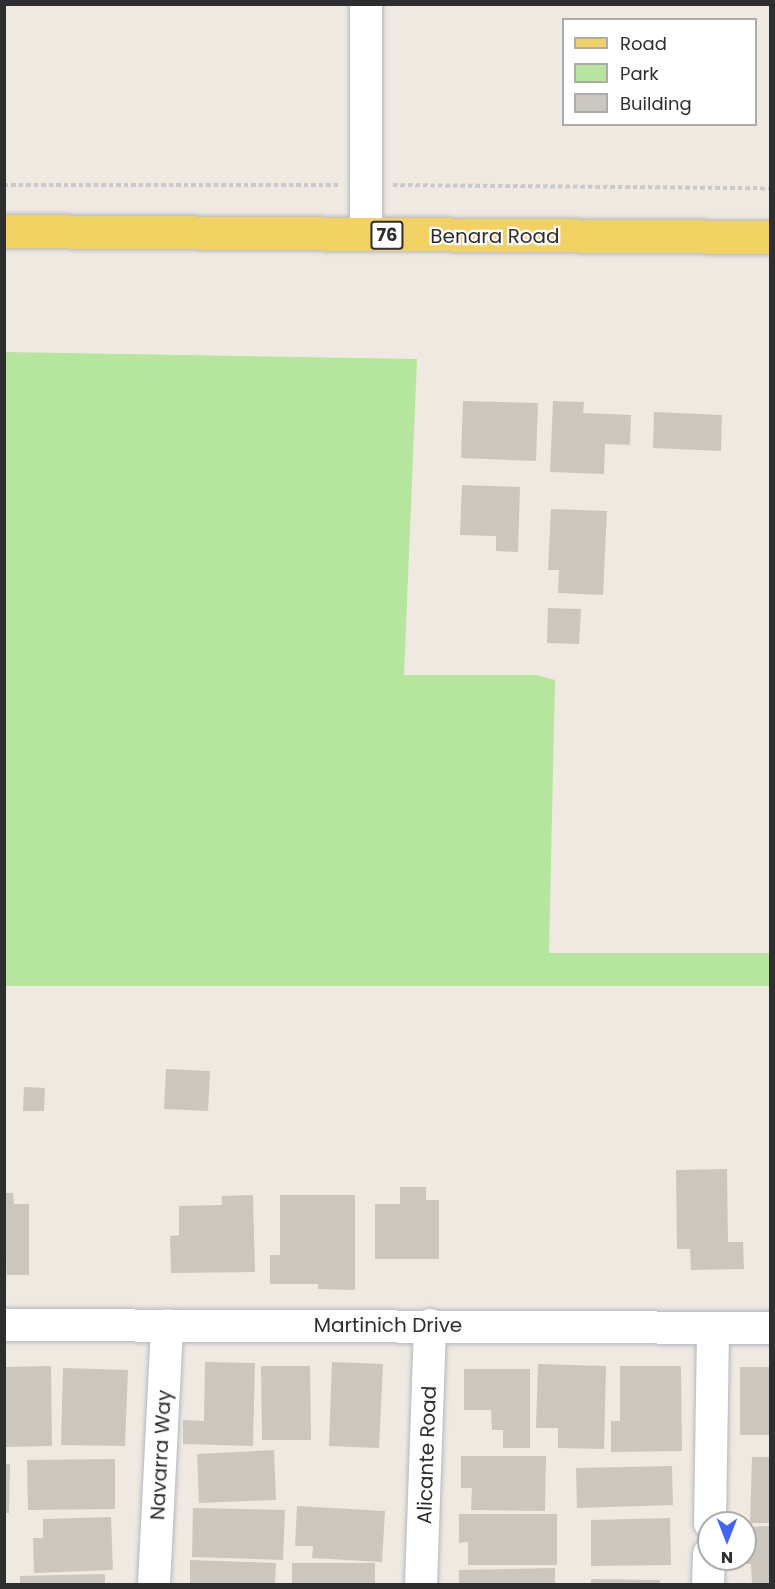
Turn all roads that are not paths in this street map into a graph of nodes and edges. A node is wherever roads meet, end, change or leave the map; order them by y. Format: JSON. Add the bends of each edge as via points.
{"nodes":[{"id":1,"x":366,"y":4,"type":"edge"},
{"id":2,"x":4,"y":231,"type":"edge"},
{"id":3,"x":366,"y":235,"type":"junction"},
{"id":4,"x":771,"y":237,"type":"edge"},
{"id":5,"x":4,"y":1325,"type":"edge"},
{"id":6,"x":167,"y":1325,"type":"junction"},
{"id":7,"x":430,"y":1325,"type":"junction"},
{"id":8,"x":713,"y":1328,"type":"junction"},
{"id":9,"x":771,"y":1328,"type":"edge"},
{"id":10,"x":710,"y":1511,"type":"edge"},
{"id":11,"x":154,"y":1584,"type":"edge"},
{"id":12,"x":422,"y":1584,"type":"edge"}],
"edges":[{"from":1,"to":3,"type":"street"},
{"from":2,"to":3,"type":"main road","name":"Benara Road","number":"76"},
{"from":3,"to":4,"type":"main road","name":"Benara Road","number":"76"},
{"from":5,"to":6,"type":"street","name":"Martinich Drive"},
{"from":6,"to":7,"type":"street","name":"Martinich Drive"},
{"from":6,"to":11,"type":"street","name":"Navarra Way"},
{"from":7,"to":8,"type":"street","name":"Martinich Drive"},
{"from":7,"to":12,"type":"street","name":"Alicante Road"},
{"from":8,"to":9,"type":"street","name":"Martinich Drive"},
{"from":8,"to":10,"type":"street"}]}
